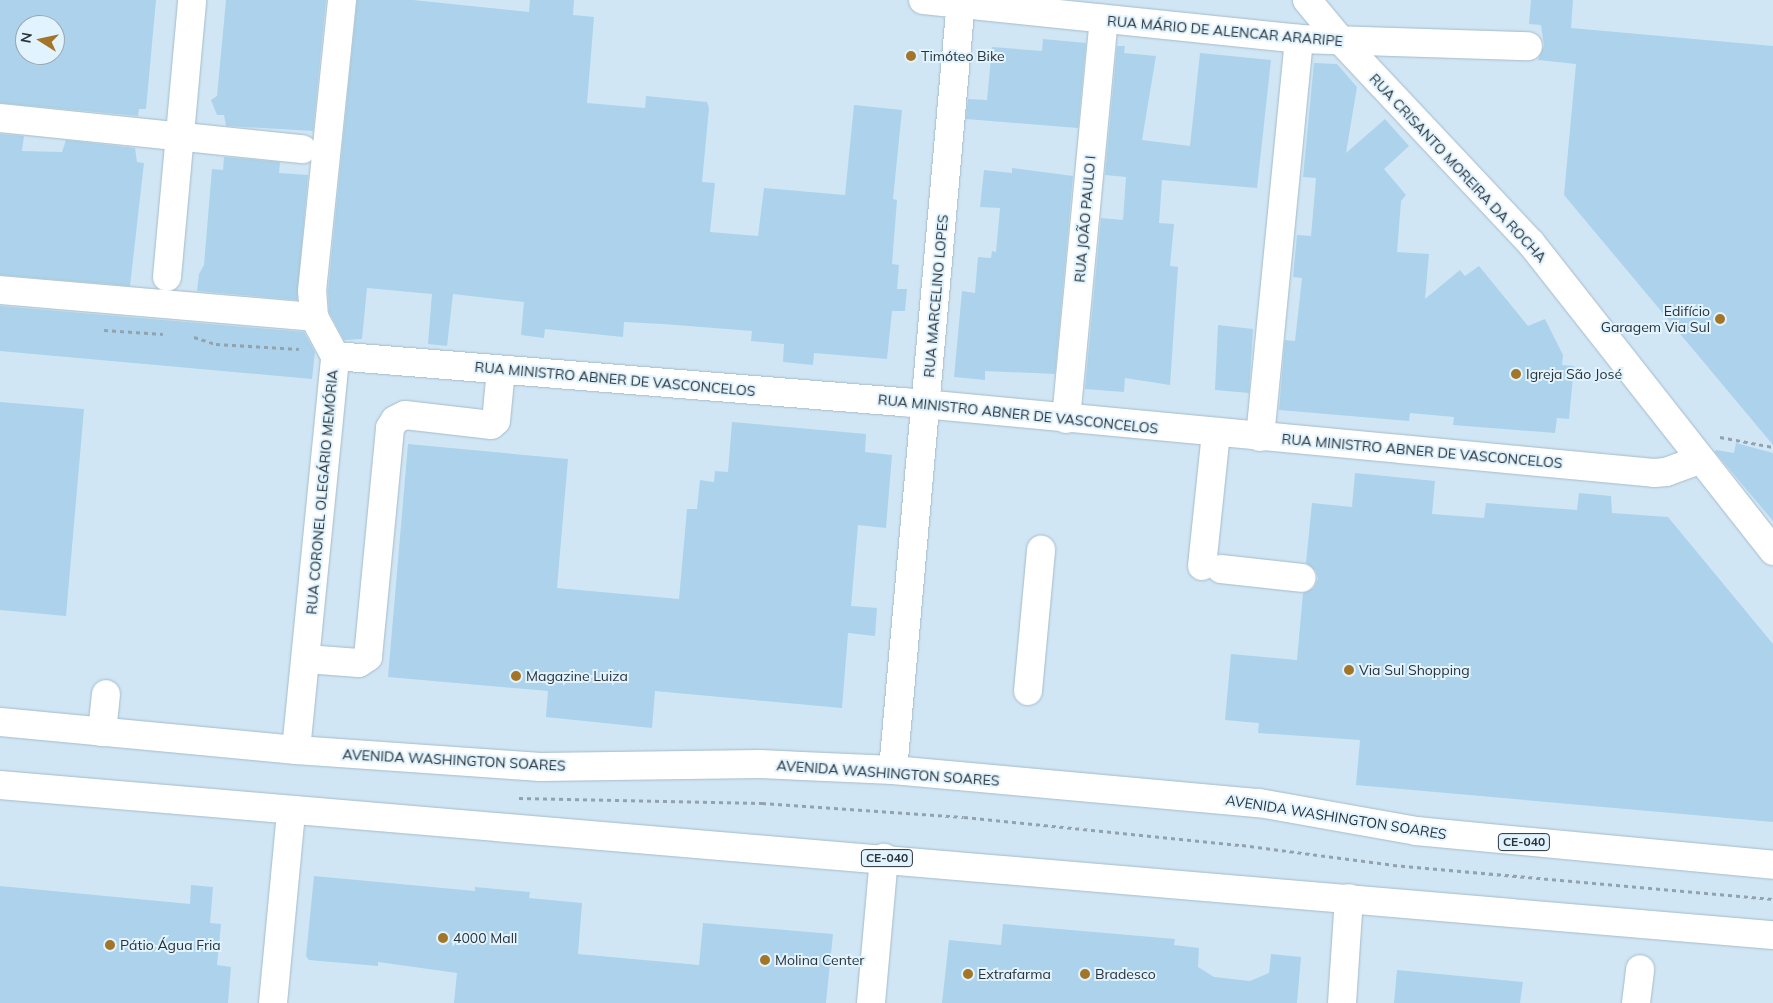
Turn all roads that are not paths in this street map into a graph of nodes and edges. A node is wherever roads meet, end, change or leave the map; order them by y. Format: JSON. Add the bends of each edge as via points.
{"nodes":[{"id":1,"x":192,"y":0,"type":"edge"},
{"id":2,"x":342,"y":0,"type":"edge"},
{"id":3,"x":923,"y":0,"type":"edge"},
{"id":4,"x":1307,"y":0,"type":"edge"},
{"id":5,"x":961,"y":2,"type":"edge"},
{"id":6,"x":1104,"y":19,"type":"junction"},
{"id":7,"x":1299,"y":39,"type":"junction"},
{"id":8,"x":1342,"y":42,"type":"junction"},
{"id":9,"x":1528,"y":46,"type":"dead end"},
{"id":10,"x":0,"y":118,"type":"edge"},
{"id":11,"x":180,"y":134,"type":"junction"},
{"id":12,"x":302,"y":149,"type":"dead end"},
{"id":13,"x":166,"y":277,"type":"dead end"},
{"id":14,"x":0,"y":290,"type":"edge"},
{"id":15,"x":314,"y":317,"type":"junction"},
{"id":16,"x":334,"y":354,"type":"junction"},
{"id":17,"x":501,"y":370,"type":"junction"},
{"id":18,"x":926,"y":405,"type":"junction"},
{"id":19,"x":1066,"y":419,"type":"junction"},
{"id":20,"x":1216,"y":434,"type":"junction"},
{"id":21,"x":1260,"y":437,"type":"junction"},
{"id":22,"x":1700,"y":460,"type":"junction"},
{"id":23,"x":1041,"y":550,"type":"dead end"},
{"id":24,"x":1773,"y":551,"type":"edge"},
{"id":25,"x":1302,"y":578,"type":"dead end"},
{"id":26,"x":306,"y":659,"type":"junction"},
{"id":27,"x":1028,"y":691,"type":"dead end"},
{"id":28,"x":106,"y":694,"type":"dead end"},
{"id":29,"x":0,"y":722,"type":"edge"},
{"id":30,"x":102,"y":732,"type":"junction"},
{"id":31,"x":296,"y":750,"type":"junction"},
{"id":32,"x":893,"y":770,"type":"junction"},
{"id":33,"x":0,"y":785,"type":"edge"},
{"id":34,"x":291,"y":811,"type":"junction"},
{"id":35,"x":884,"y":858,"type":"junction"},
{"id":36,"x":1773,"y":866,"type":"edge"},
{"id":37,"x":1349,"y":898,"type":"junction"},
{"id":38,"x":1773,"y":935,"type":"edge"},
{"id":39,"x":1640,"y":969,"type":"dead end"},
{"id":40,"x":273,"y":1003,"type":"edge"},
{"id":41,"x":871,"y":1003,"type":"edge"},
{"id":42,"x":1342,"y":1003,"type":"edge"},
{"id":43,"x":1636,"y":1003,"type":"edge"}],
"edges":[{"from":1,"to":11,"type":"main road"},
{"from":2,"to":15,"type":"main road","name":"RUA CORONEL OLEGÁRIO MEMÓRIA","via":[[312,291]]},
{"from":3,"to":5,"type":"main road","name":"RUA MÁRIO DE ALENCAR ARARIPE"},
{"from":4,"to":8,"type":"main road","name":"RUA CRISANTO MOREIRA DA ROCHA"},
{"from":5,"to":6,"type":"main road","name":"RUA MÁRIO DE ALENCAR ARARIPE"},
{"from":5,"to":18,"type":"main road","name":"RUA MARCELINO LOPES"},
{"from":6,"to":7,"type":"main road","name":"RUA MÁRIO DE ALENCAR ARARIPE"},
{"from":6,"to":19,"type":"main road","name":"RUA JOÃO PAULO I"},
{"from":7,"to":8,"type":"main road","name":"RUA MÁRIO DE ALENCAR ARARIPE"},
{"from":7,"to":21,"type":"main road"},
{"from":8,"to":9,"type":"main road","name":"RUA MÁRIO DE ALENCAR ARARIPE"},
{"from":8,"to":22,"type":"main road","name":"RUA CRISANTO MOREIRA DA ROCHA","via":[[1531,243]]},
{"from":10,"to":11,"type":"main road"},
{"from":11,"to":12,"type":"main road"},
{"from":11,"to":13,"type":"main road"},
{"from":14,"to":15,"type":"main road"},
{"from":15,"to":16,"type":"main road","name":"RUA CORONEL OLEGÁRIO MEMÓRIA"},
{"from":16,"to":17,"type":"main road","name":"RUA MINISTRO ABNER DE VASCONCELOS"},
{"from":16,"to":26,"type":"main road","name":"RUA CORONEL OLEGÁRIO MEMÓRIA"},
{"from":17,"to":18,"type":"main road","name":"RUA MINISTRO ABNER DE VASCONCELOS"},
{"from":17,"to":26,"type":"main road","via":[[496,421],[491,425],[405,415],[395,420],[390,428],[368,657],[359,663]]},
{"from":18,"to":19,"type":"main road","name":"RUA MINISTRO ABNER DE VASCONCELOS"},
{"from":18,"to":32,"type":"main road","name":"RUA MARCELINO LOPES"},
{"from":19,"to":20,"type":"main road","name":"RUA MINISTRO ABNER DE VASCONCELOS"},
{"from":20,"to":21,"type":"main road","name":"RUA MINISTRO ABNER DE VASCONCELOS"},
{"from":20,"to":25,"type":"main road","via":[[1212,568]]},
{"from":21,"to":22,"type":"main road","name":"RUA MINISTRO ABNER DE VASCONCELOS","via":[[1654,473]]},
{"from":22,"to":24,"type":"main road","name":"RUA CRISANTO MOREIRA DA ROCHA"},
{"from":23,"to":27,"type":"main road"},
{"from":26,"to":31,"type":"main road","name":"RUA CORONEL OLEGÁRIO MEMÓRIA"},
{"from":28,"to":30,"type":"main road"},
{"from":29,"to":30,"type":"main road","name":"AVENIDA WASHINGTON SOARES","number":"CE-040"},
{"from":30,"to":31,"type":"main road","name":"AVENIDA WASHINGTON SOARES","number":"CE-040"},
{"from":31,"to":32,"type":"main road","name":"AVENIDA WASHINGTON SOARES","number":"CE-040","via":[[540,768],[760,764]]},
{"from":32,"to":36,"type":"main road","name":"AVENIDA WASHINGTON SOARES","number":"CE-040","via":[[1259,803],[1416,832]]},
{"from":33,"to":34,"type":"main road","number":"CE-040"},
{"from":34,"to":35,"type":"main road","number":"CE-040"},
{"from":34,"to":40,"type":"main road"},
{"from":35,"to":37,"type":"main road","number":"CE-040"},
{"from":35,"to":41,"type":"main road"},
{"from":37,"to":38,"type":"main road","number":"CE-040"},
{"from":37,"to":42,"type":"main road"},
{"from":39,"to":43,"type":"main road"}]}
